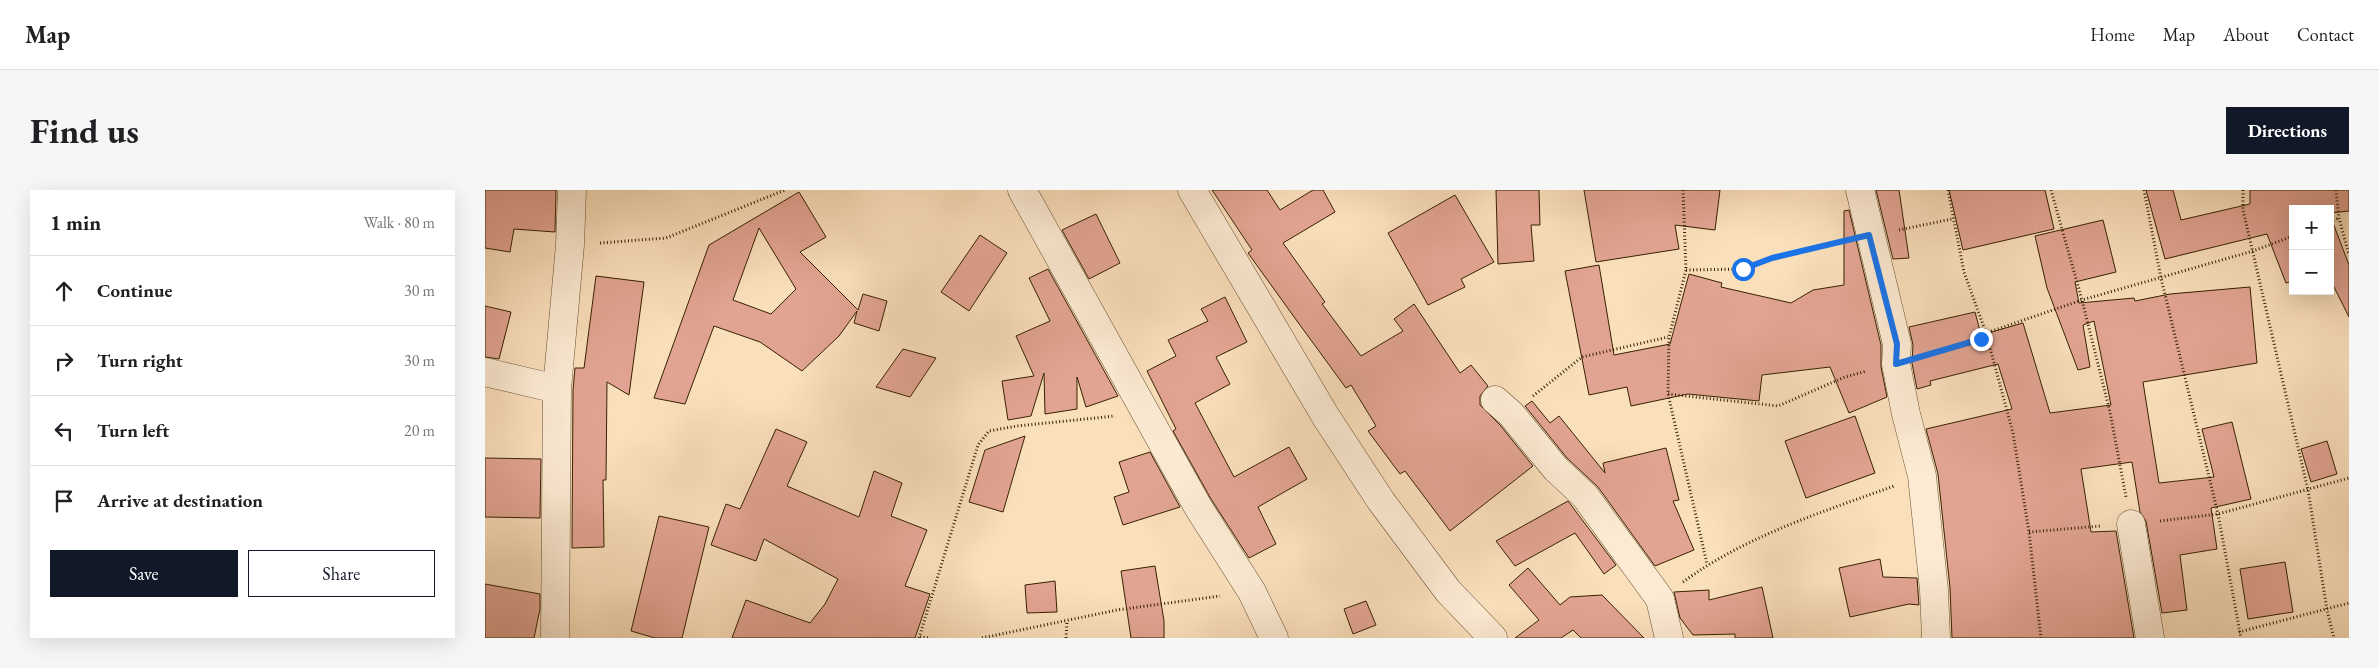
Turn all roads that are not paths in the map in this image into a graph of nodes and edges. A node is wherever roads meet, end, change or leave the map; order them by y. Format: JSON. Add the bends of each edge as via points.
{"nodes":[{"id":1,"x":572,"y":190,"type":"edge"},
{"id":2,"x":1022,"y":190,"type":"edge"},
{"id":3,"x":1192,"y":190,"type":"edge"},
{"id":4,"x":1860,"y":190,"type":"edge"},
{"id":5,"x":485,"y":372,"type":"edge"},
{"id":6,"x":557,"y":389,"type":"junction"},
{"id":7,"x":1503,"y":407,"type":"road end"},
{"id":8,"x":2131,"y":524,"type":"road end"},
{"id":9,"x":555,"y":638,"type":"edge"},
{"id":10,"x":1274,"y":638,"type":"edge"},
{"id":11,"x":1493,"y":638,"type":"edge"},
{"id":12,"x":1669,"y":638,"type":"edge"},
{"id":13,"x":1936,"y":638,"type":"edge"},
{"id":14,"x":2150,"y":638,"type":"edge"}],
"edges":[{"from":1,"to":6,"type":"street"},
{"from":2,"to":10,"type":"street","via":[[1198,507],[1251,592]]},
{"from":3,"to":11,"type":"street","via":[[1325,417],[1381,501],[1448,591]]},
{"from":4,"to":13,"type":"street","via":[[1897,344],[1896,364],[1922,476]]},
{"from":5,"to":6,"type":"street"},
{"from":6,"to":9,"type":"street"},
{"from":7,"to":12,"type":"street","via":[[1556,469],[1585,496],[1660,598]]},
{"from":8,"to":14,"type":"street"}]}
